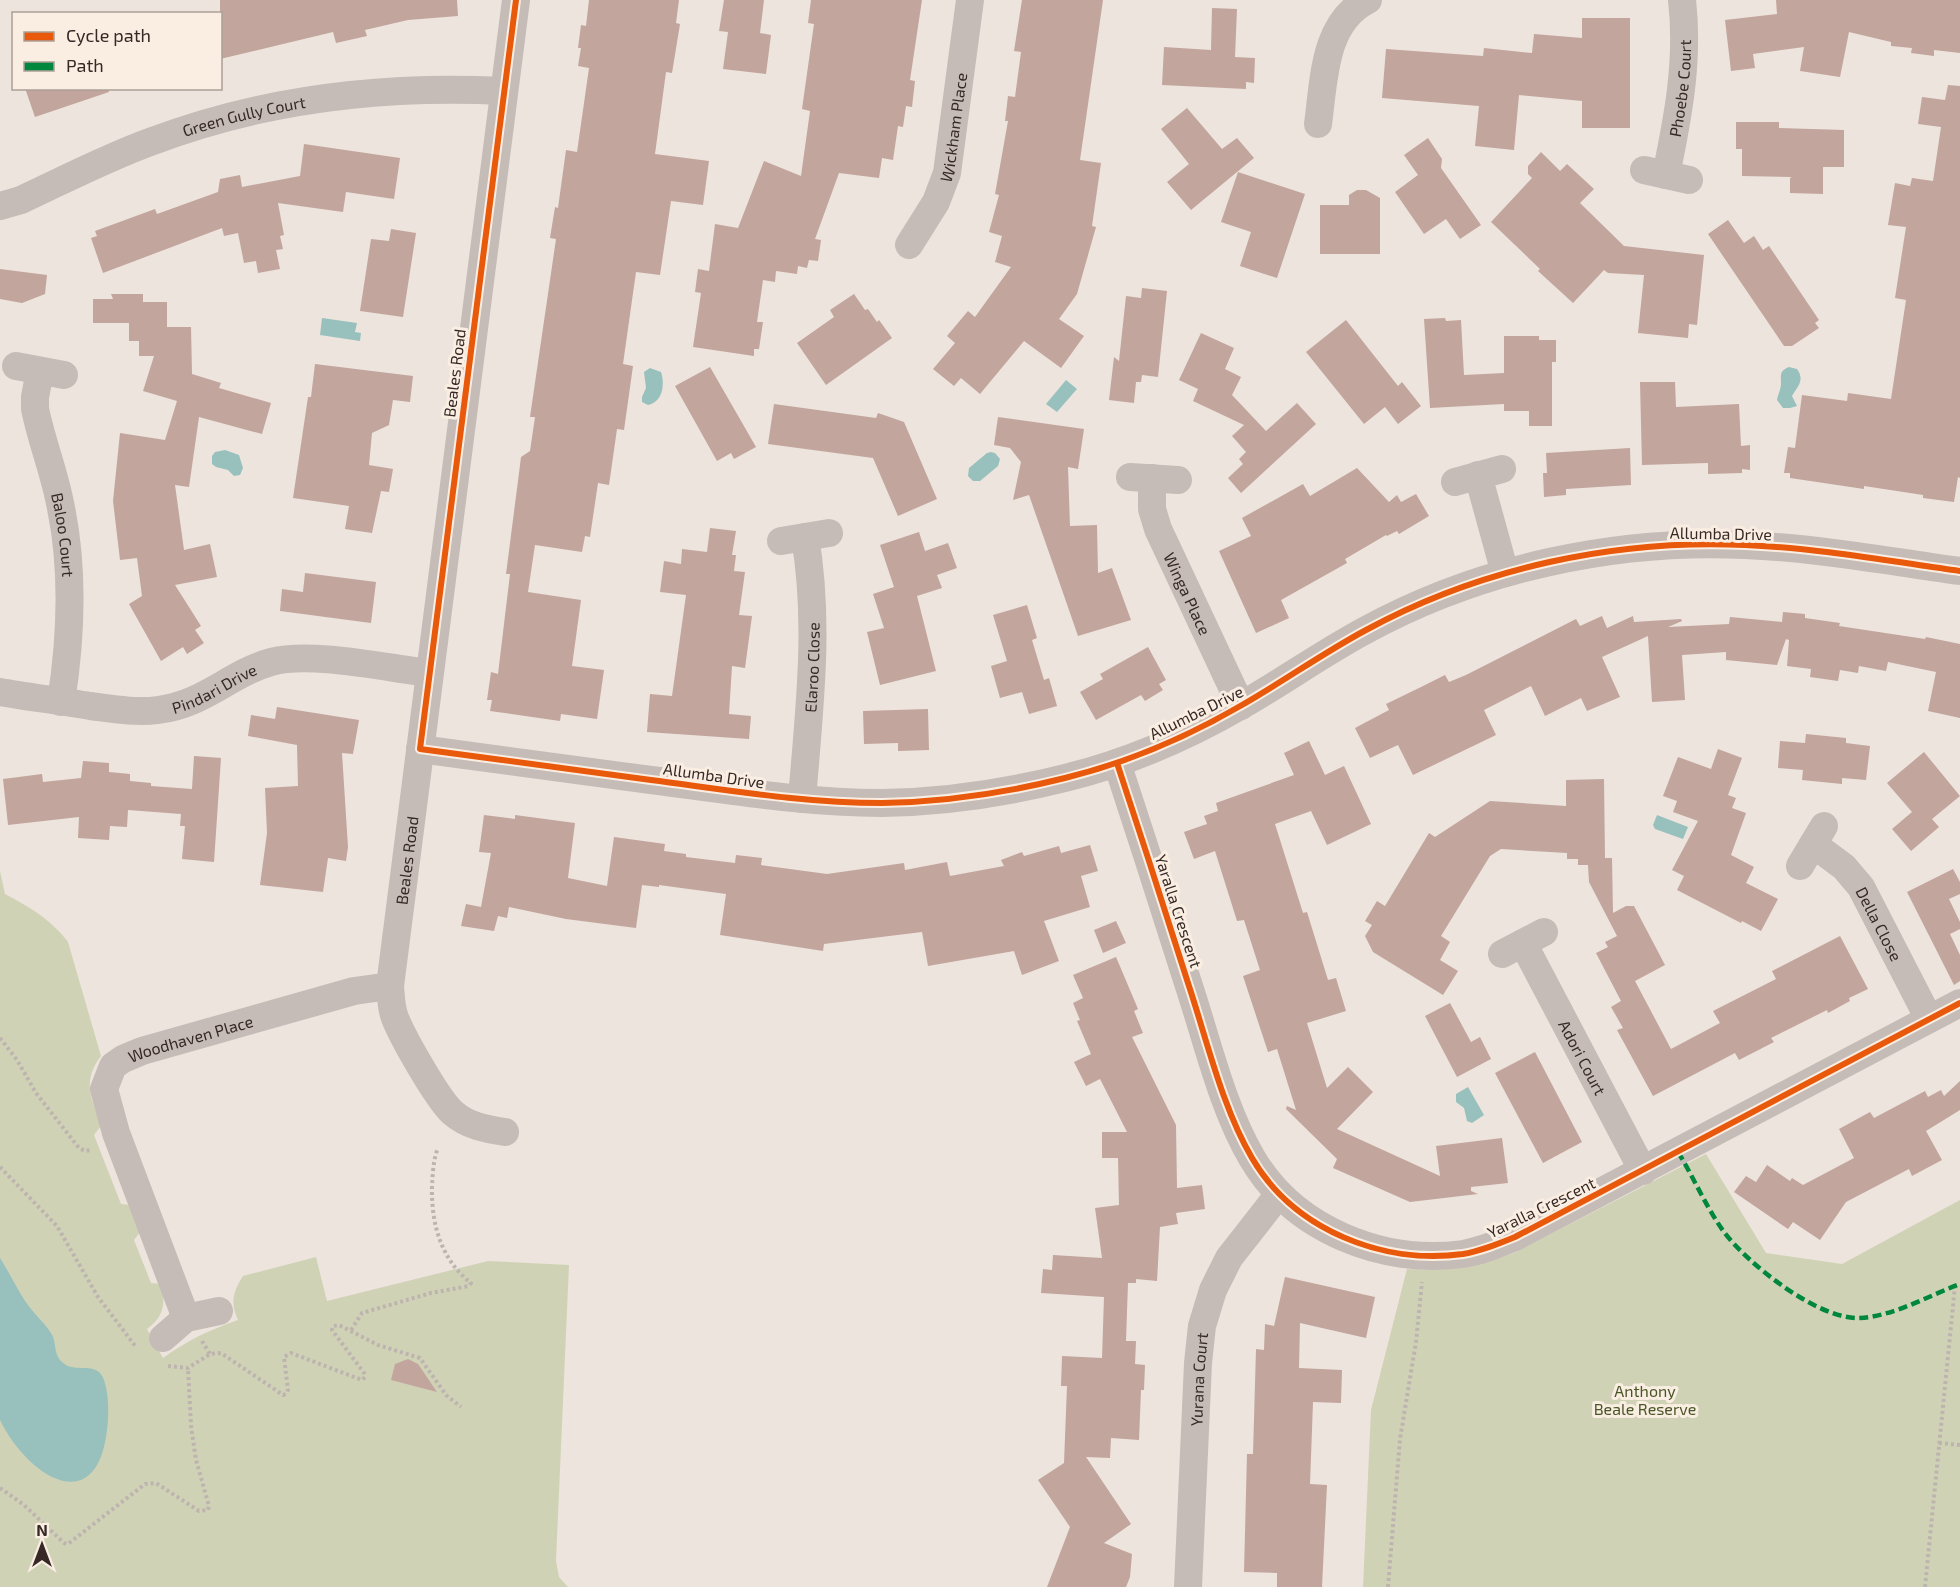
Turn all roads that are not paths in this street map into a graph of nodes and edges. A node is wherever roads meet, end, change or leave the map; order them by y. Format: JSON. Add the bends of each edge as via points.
{"nodes":[{"id":1,"x":516,"y":0,"type":"edge"},
{"id":2,"x":970,"y":0,"type":"edge"},
{"id":3,"x":1368,"y":0,"type":"edge"},
{"id":4,"x":1682,"y":0,"type":"edge"},
{"id":5,"x":504,"y":91,"type":"junction"},
{"id":6,"x":1318,"y":124,"type":"dead end"},
{"id":7,"x":1666,"y":175,"type":"dead end"},
{"id":8,"x":0,"y":206,"type":"edge"},
{"id":9,"x":909,"y":245,"type":"dead end"},
{"id":10,"x":40,"y":371,"type":"dead end"},
{"id":11,"x":1478,"y":475,"type":"dead end"},
{"id":12,"x":1153,"y":478,"type":"dead end"},
{"id":13,"x":805,"y":537,"type":"dead end"},
{"id":14,"x":1960,"y":571,"type":"edge"},
{"id":15,"x":1505,"y":573,"type":"junction"},
{"id":16,"x":429,"y":673,"type":"junction"},
{"id":17,"x":0,"y":692,"type":"edge"},
{"id":18,"x":61,"y":702,"type":"junction"},
{"id":19,"x":1241,"y":706,"type":"junction"},
{"id":20,"x":420,"y":749,"type":"junction"},
{"id":21,"x":1117,"y":763,"type":"junction"},
{"id":22,"x":802,"y":799,"type":"junction"},
{"id":23,"x":1812,"y":845,"type":"dead end"},
{"id":24,"x":1523,"y":943,"type":"dead end"},
{"id":25,"x":390,"y":986,"type":"junction"},
{"id":26,"x":1960,"y":1003,"type":"edge"},
{"id":27,"x":1929,"y":1019,"type":"junction"},
{"id":28,"x":505,"y":1132,"type":"dead end"},
{"id":29,"x":1642,"y":1171,"type":"junction"},
{"id":30,"x":1279,"y":1194,"type":"junction"},
{"id":31,"x":219,"y":1311,"type":"dead end"},
{"id":32,"x":186,"y":1318,"type":"junction"},
{"id":33,"x":156,"y":1352,"type":"road end"},
{"id":34,"x":1188,"y":1587,"type":"edge"}],
"edges":[{"from":1,"to":5,"type":"street","name":"Beales Road"},
{"from":2,"to":9,"type":"street","name":"Wickham Place","via":[[947,173],[936,202]]},
{"from":3,"to":6,"type":"street","via":[[1350,12],[1332,42]]},
{"from":4,"to":7,"type":"street","name":"Phoebe Court","via":[[1684,64]]},
{"from":5,"to":8,"type":"street","name":"Green Gully Court","via":[[383,91],[255,111],[150,142]]},
{"from":5,"to":16,"type":"street","name":"Beales Road"},
{"from":10,"to":18,"type":"street","name":"Baloo Court","via":[[35,409],[62,509],[68,560],[69,615]]},
{"from":11,"to":15,"type":"street"},
{"from":12,"to":19,"type":"street","name":"Winga Place","via":[[1152,509],[1158,529]]},
{"from":13,"to":22,"type":"street","name":"Elaroo Close","via":[[812,578],[813,640]]},
{"from":14,"to":15,"type":"street","name":"Allumba Drive","via":[[1814,550],[1712,544],[1620,550]]},
{"from":15,"to":19,"type":"street","name":"Allumba Drive","via":[[1382,621]]},
{"from":16,"to":18,"type":"street","name":"Pindari Drive","via":[[292,658],[253,668],[177,707],[135,711]]},
{"from":16,"to":20,"type":"street","name":"Beales Road"},
{"from":17,"to":18,"type":"street","name":"Pindari Drive"},
{"from":19,"to":21,"type":"street","name":"Allumba Drive"},
{"from":20,"to":22,"type":"street","name":"Allumba Drive"},
{"from":20,"to":25,"type":"street","name":"Beales Road"},
{"from":21,"to":22,"type":"street","name":"Allumba Drive","via":[[1024,787],[949,799],[879,803]]},
{"from":21,"to":30,"type":"street","name":"Yaralla Crescent","via":[[1229,1107],[1253,1160]]},
{"from":23,"to":27,"type":"street","name":"Della Close","via":[[1844,867],[1860,887]]},
{"from":24,"to":29,"type":"street","name":"Adori Court"},
{"from":25,"to":28,"type":"street","name":"Beales Road","via":[[395,1017],[442,1100],[467,1122]]},
{"from":25,"to":32,"type":"street","name":"Woodhaven Place","via":[[354,991],[142,1051],[113,1066],[104,1089],[116,1133]]},
{"from":26,"to":27,"type":"street","name":"Yaralla Crescent"},
{"from":27,"to":29,"type":"street","name":"Yaralla Crescent"},
{"from":29,"to":30,"type":"street","name":"Yaralla Crescent","via":[[1515,1237],[1483,1250],[1446,1256],[1408,1255],[1360,1244],[1315,1222]]},
{"from":30,"to":34,"type":"street","name":"Yurana Court","via":[[1229,1258],[1213,1290],[1202,1326]]},
{"from":31,"to":32,"type":"street"},
{"from":32,"to":33,"type":"street"}]}
